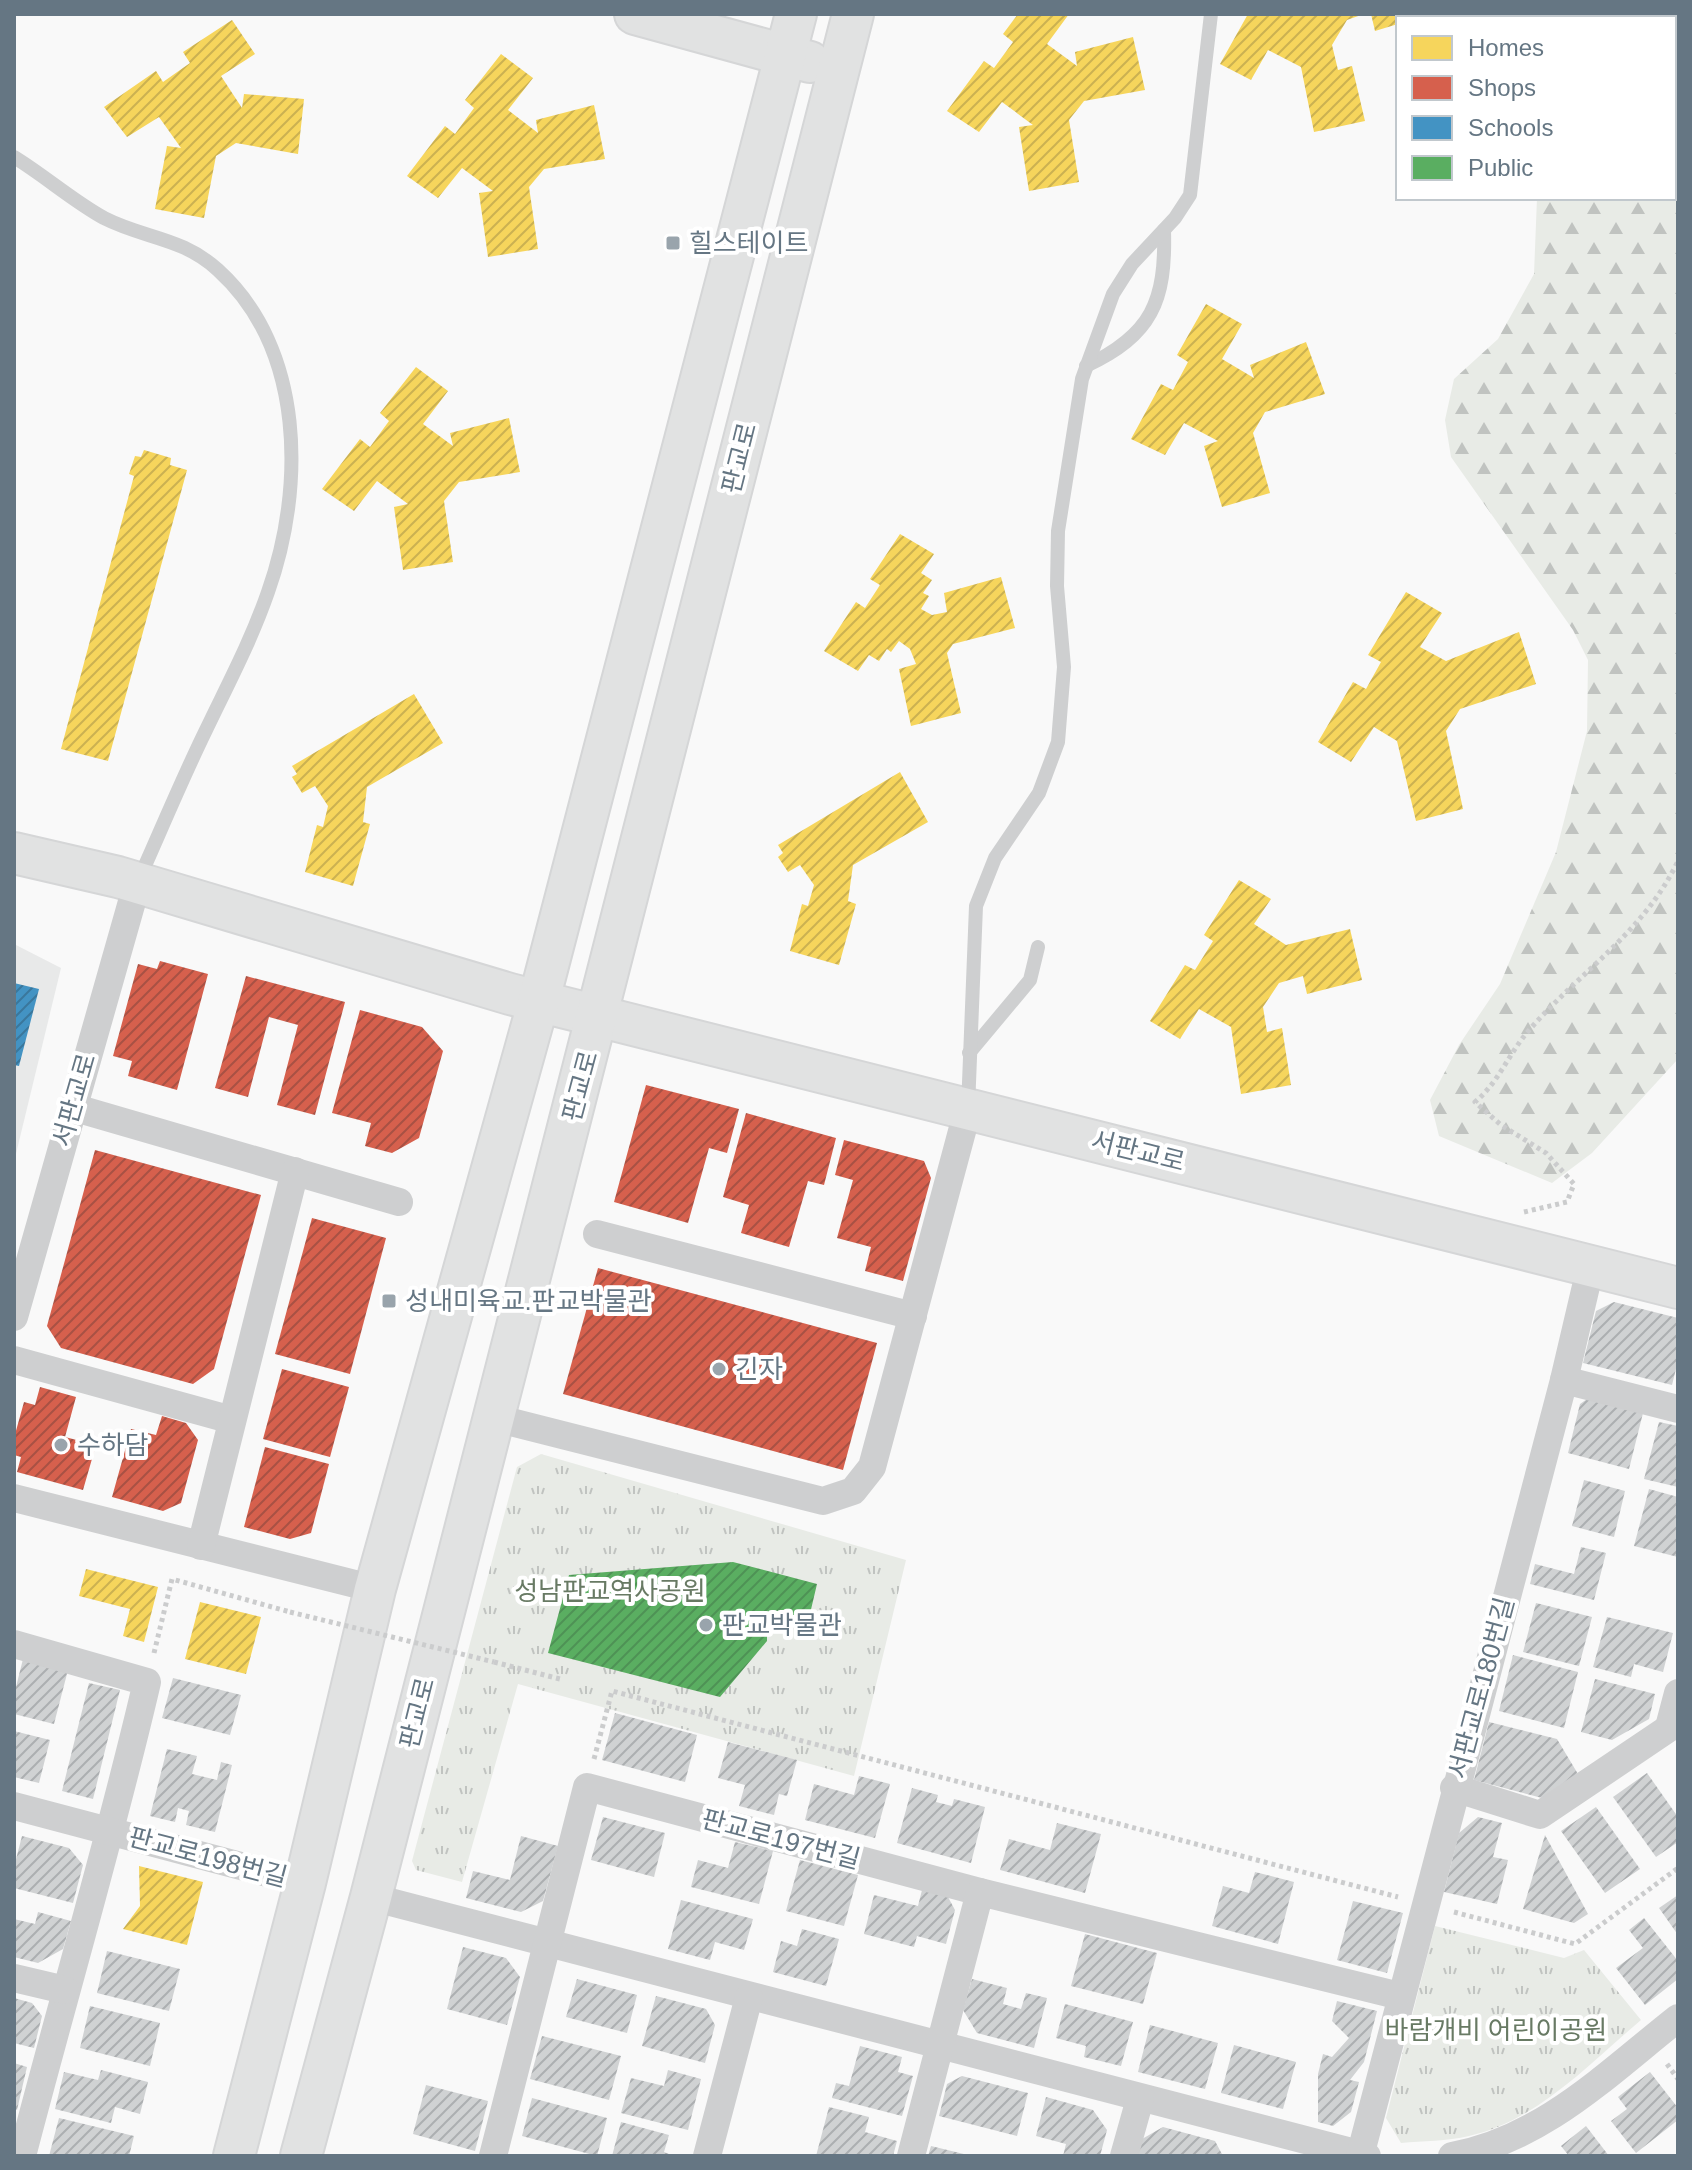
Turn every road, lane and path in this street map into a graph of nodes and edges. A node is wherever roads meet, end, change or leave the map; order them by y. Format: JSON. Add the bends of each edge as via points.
{"nodes":[{"id":1,"x":635,"y":14,"type":"edge"},
{"id":2,"x":796,"y":14,"type":"edge"},
{"id":3,"x":853,"y":14,"type":"edge"},
{"id":4,"x":1211,"y":14,"type":"edge"},
{"id":5,"x":785,"y":56,"type":"junction"},
{"id":6,"x":838,"y":69,"type":"junction"},
{"id":7,"x":14,"y":157,"type":"edge"},
{"id":8,"x":1164,"y":230,"type":"junction"},
{"id":9,"x":1086,"y":366,"type":"junction"},
{"id":10,"x":14,"y":853,"type":"edge"},
{"id":11,"x":1678,"y":861,"type":"edge"},
{"id":12,"x":137,"y":884,"type":"junction"},
{"id":13,"x":1038,"y":947,"type":"dead end"},
{"id":14,"x":539,"y":1000,"type":"junction"},
{"id":15,"x":598,"y":1015,"type":"junction"},
{"id":16,"x":969,"y":1053,"type":"junction"},
{"id":17,"x":72,"y":1107,"type":"junction"},
{"id":18,"x":968,"y":1109,"type":"junction"},
{"id":19,"x":295,"y":1171,"type":"junction"},
{"id":20,"x":399,"y":1202,"type":"dead end"},
{"id":21,"x":1523,"y":1212,"type":"dead end"},
{"id":22,"x":597,"y":1234,"type":"dead end"},
{"id":23,"x":1591,"y":1265,"type":"junction"},
{"id":24,"x":1678,"y":1288,"type":"edge"},
{"id":25,"x":913,"y":1316,"type":"junction"},
{"id":26,"x":14,"y":1317,"type":"edge"},
{"id":27,"x":14,"y":1360,"type":"edge"},
{"id":28,"x":1564,"y":1380,"type":"junction"},
{"id":29,"x":1678,"y":1409,"type":"edge"},
{"id":30,"x":491,"y":1417,"type":"junction"},
{"id":31,"x":232,"y":1420,"type":"junction"},
{"id":32,"x":14,"y":1498,"type":"edge"},
{"id":33,"x":201,"y":1546,"type":"junction"},
{"id":34,"x":375,"y":1589,"type":"junction"},
{"id":35,"x":14,"y":1644,"type":"edge"},
{"id":36,"x":560,"y":1679,"type":"dead end"},
{"id":37,"x":147,"y":1682,"type":"junction"},
{"id":38,"x":1678,"y":1693,"type":"edge"},
{"id":39,"x":1674,"y":1724,"type":"edge"},
{"id":40,"x":587,"y":1787,"type":"junction"},
{"id":41,"x":1454,"y":1788,"type":"junction"},
{"id":42,"x":14,"y":1806,"type":"edge"},
{"id":43,"x":112,"y":1831,"type":"junction"},
{"id":44,"x":1678,"y":1868,"type":"edge"},
{"id":45,"x":305,"y":1883,"type":"junction"},
{"id":46,"x":980,"y":1892,"type":"junction"},
{"id":47,"x":371,"y":1897,"type":"junction"},
{"id":48,"x":1424,"y":1904,"type":"junction"},
{"id":49,"x":545,"y":1945,"type":"junction"},
{"id":50,"x":14,"y":1978,"type":"edge"},
{"id":51,"x":65,"y":1990,"type":"junction"},
{"id":52,"x":1400,"y":1996,"type":"junction"},
{"id":53,"x":749,"y":1997,"type":"junction"},
{"id":54,"x":1678,"y":2018,"type":"edge"},
{"id":55,"x":941,"y":2046,"type":"junction"},
{"id":56,"x":1140,"y":2099,"type":"junction"},
{"id":57,"x":22,"y":2156,"type":"edge"},
{"id":58,"x":234,"y":2156,"type":"edge"},
{"id":59,"x":301,"y":2156,"type":"edge"},
{"id":60,"x":493,"y":2156,"type":"edge"},
{"id":61,"x":707,"y":2156,"type":"edge"},
{"id":62,"x":911,"y":2156,"type":"edge"},
{"id":63,"x":1124,"y":2156,"type":"edge"},
{"id":64,"x":1360,"y":2156,"type":"edge"},
{"id":65,"x":1367,"y":2156,"type":"edge"},
{"id":66,"x":1452,"y":2156,"type":"edge"}],
"edges":[{"from":1,"to":5,"type":"main road"},
{"from":2,"to":5,"type":"main road"},
{"from":3,"to":6,"type":"main road","name":"판교로"},
{"from":4,"to":8,"type":"lane","via":[[1190,195]]},
{"from":5,"to":6,"type":"main road"},
{"from":5,"to":14,"type":"main road"},
{"from":6,"to":15,"type":"main road","name":"판교로"},
{"from":7,"to":12,"type":"lane","via":[[103,218],[187,246],[218,270],[269,335],[287,397],[288,504],[270,589]]},
{"from":8,"to":9,"type":"lane","via":[[1113,294]]},
{"from":8,"to":9,"type":"lane","via":[[1165,269],[1151,316],[1118,351]]},
{"from":9,"to":16,"type":"lane","via":[[1058,531],[1064,667],[1058,742],[1039,793],[995,858],[976,906]]},
{"from":10,"to":12,"type":"main road"},
{"from":11,"to":21,"type":"path","via":[[1664,891],[1623,941],[1529,1029],[1492,1088],[1475,1102],[1546,1153],[1574,1184],[1567,1202]]},
{"from":12,"to":14,"type":"main road"},
{"from":12,"to":17,"type":"street","name":"서판교로"},
{"from":13,"to":16,"type":"lane","via":[[1030,980]]},
{"from":14,"to":15,"type":"main road","name":"서판교로"},
{"from":14,"to":34,"type":"main road"},
{"from":15,"to":18,"type":"main road","name":"서판교로"},
{"from":15,"to":30,"type":"main road","name":"판교로"},
{"from":16,"to":18,"type":"lane"},
{"from":17,"to":19,"type":"street"},
{"from":17,"to":26,"type":"street","name":"서판교로"},
{"from":18,"to":23,"type":"main road","name":"서판교로"},
{"from":18,"to":25,"type":"street"},
{"from":19,"to":20,"type":"street"},
{"from":19,"to":31,"type":"street"},
{"from":22,"to":25,"type":"street"},
{"from":23,"to":24,"type":"main road","name":"서판교로"},
{"from":23,"to":28,"type":"street","name":"서판교로180번길"},
{"from":25,"to":30,"type":"street","via":[[872,1467],[864,1481],[839,1498],[823,1501]]},
{"from":27,"to":31,"type":"street"},
{"from":28,"to":29,"type":"street"},
{"from":28,"to":41,"type":"street","name":"서판교로180번길"},
{"from":30,"to":47,"type":"main road","name":"판교로"},
{"from":31,"to":33,"type":"street"},
{"from":32,"to":33,"type":"street"},
{"from":33,"to":34,"type":"street"},
{"from":34,"to":45,"type":"main road"},
{"from":35,"to":37,"type":"street"},
{"from":36,"to":37,"type":"path","bridge":true,"via":[[172,1579]]},
{"from":37,"to":43,"type":"street","name":"판교로198번길"},
{"from":38,"to":39,"type":"street"},
{"from":39,"to":41,"type":"street","via":[[1540,1815]]},
{"from":40,"to":46,"type":"street","name":"판교로197번길"},
{"from":40,"to":48,"type":"path","via":[[612,1691]]},
{"from":40,"to":49,"type":"street"},
{"from":41,"to":48,"type":"street","name":"서판교로180번길"},
{"from":42,"to":43,"type":"street","name":"판교로198번길"},
{"from":43,"to":45,"type":"street","name":"판교로198번길"},
{"from":43,"to":51,"type":"street","name":"판교로198번길"},
{"from":44,"to":48,"type":"path","via":[[1575,1944]]},
{"from":45,"to":58,"type":"main road"},
{"from":46,"to":52,"type":"street"},
{"from":46,"to":55,"type":"street"},
{"from":47,"to":49,"type":"street"},
{"from":47,"to":59,"type":"main road","name":"판교로"},
{"from":48,"to":52,"type":"street","name":"서판교로180번길"},
{"from":49,"to":53,"type":"street"},
{"from":49,"to":60,"type":"street"},
{"from":50,"to":51,"type":"street"},
{"from":51,"to":57,"type":"street","name":"판교로198번길"},
{"from":52,"to":64,"type":"street","name":"서판교로180번길"},
{"from":53,"to":55,"type":"street"},
{"from":53,"to":61,"type":"street"},
{"from":54,"to":66,"type":"street","via":[[1531,2130],[1485,2150]]},
{"from":55,"to":56,"type":"street"},
{"from":55,"to":62,"type":"street"},
{"from":56,"to":63,"type":"street"},
{"from":56,"to":64,"type":"street"},
{"from":64,"to":65,"type":"street"}]}
